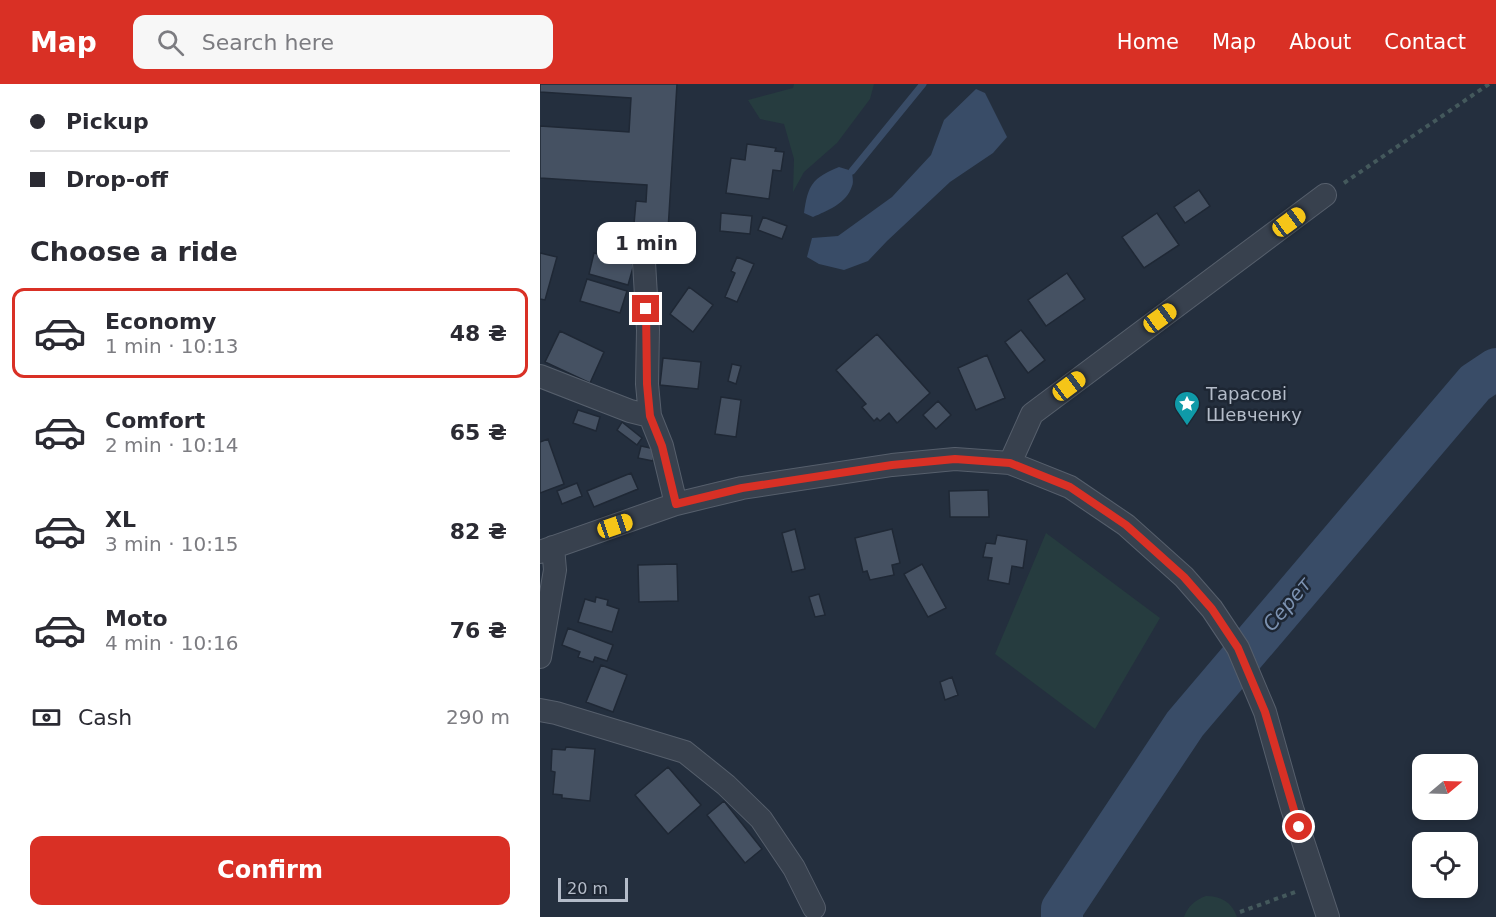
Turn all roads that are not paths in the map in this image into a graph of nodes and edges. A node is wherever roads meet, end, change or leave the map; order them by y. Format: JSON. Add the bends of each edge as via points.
{"nodes":[{"id":1,"x":1325,"y":195,"type":"road end"},
{"id":2,"x":643,"y":245,"type":"dead end"},
{"id":3,"x":540,"y":376,"type":"edge"},
{"id":4,"x":650,"y":416,"type":"junction"},
{"id":5,"x":1010,"y":463,"type":"junction"},
{"id":6,"x":676,"y":504,"type":"junction"},
{"id":7,"x":546,"y":550,"type":"edge"},
{"id":8,"x":540,"y":657,"type":"edge"},
{"id":9,"x":540,"y":710,"type":"edge"},
{"id":10,"x":814,"y":908,"type":"dead end"},
{"id":11,"x":1328,"y":917,"type":"edge"}],
"edges":[{"from":1,"to":5,"type":"street","via":[[1032,414]]},
{"from":2,"to":4,"type":"street"},
{"from":3,"to":4,"type":"street"},
{"from":4,"to":6,"type":"street","via":[[662,446]]},
{"from":5,"to":6,"type":"street","via":[[955,459],[892,465],[742,488]]},
{"from":5,"to":11,"type":"street","via":[[1070,487],[1126,525],[1184,577],[1212,609],[1238,648],[1265,712]]},
{"from":6,"to":7,"type":"street"},
{"from":7,"to":8,"type":"street","via":[[555,570]]},
{"from":9,"to":10,"type":"street","via":[[686,752],[761,819],[794,868]]}]}
